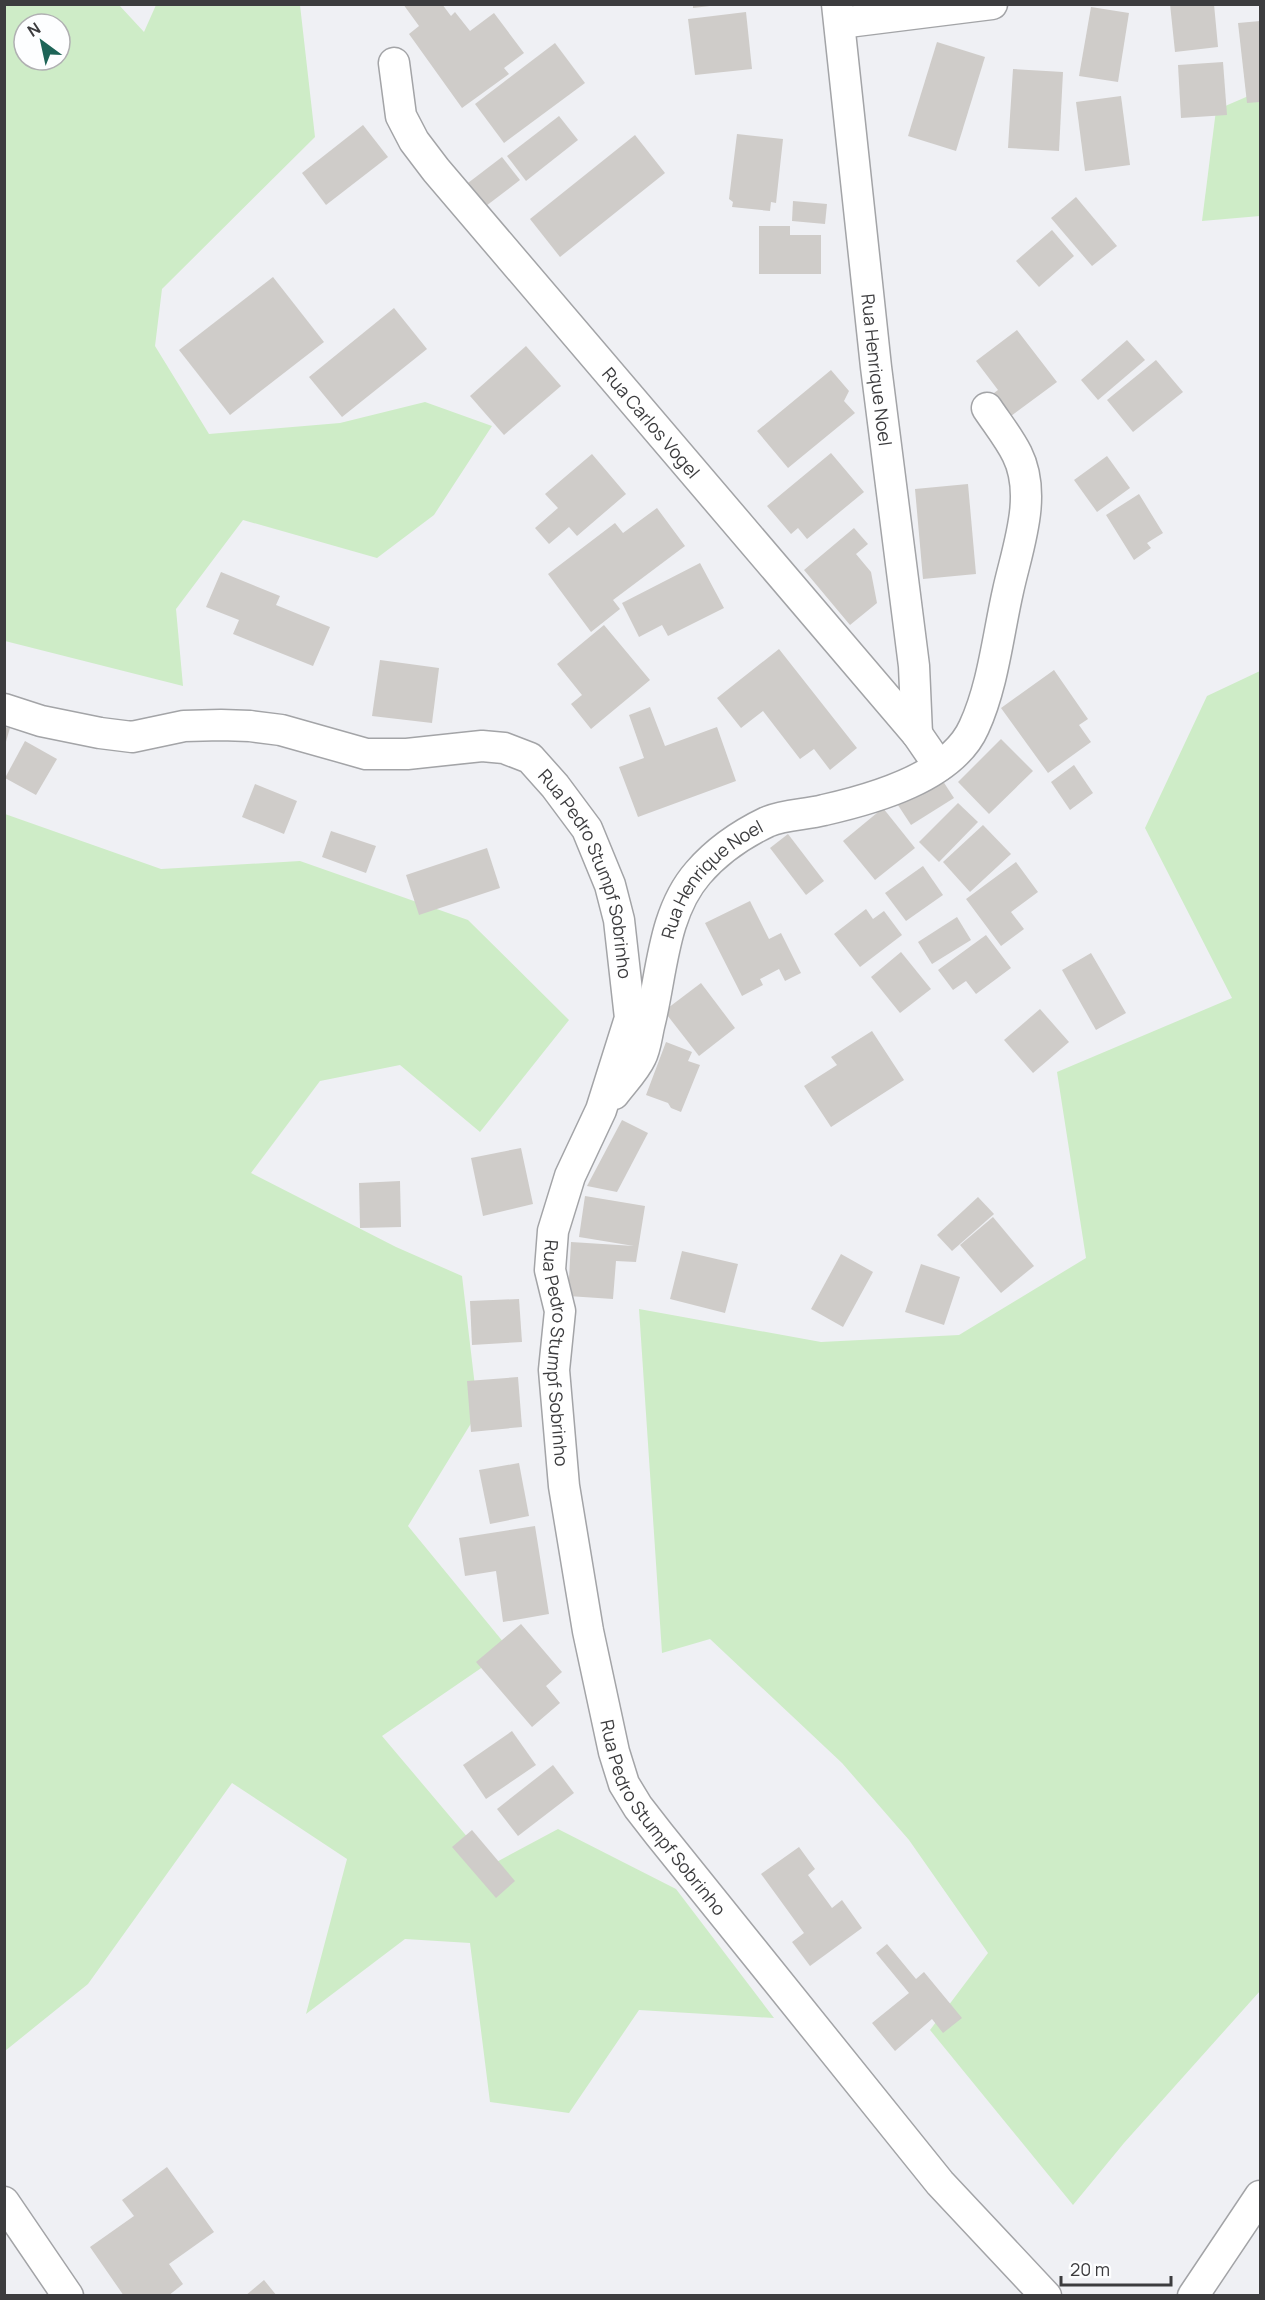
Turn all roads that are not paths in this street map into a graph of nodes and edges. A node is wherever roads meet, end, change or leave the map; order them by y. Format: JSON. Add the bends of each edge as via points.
{"nodes":[{"id":1,"x":992,"y":4,"type":"edge"},
{"id":2,"x":839,"y":14,"type":"edge"},
{"id":3,"x":394,"y":63,"type":"dead end"},
{"id":4,"x":987,"y":408,"type":"dead end"},
{"id":5,"x":4,"y":709,"type":"edge"},
{"id":6,"x":917,"y":734,"type":"junction"},
{"id":7,"x":939,"y":766,"type":"junction"},
{"id":8,"x":601,"y":1110,"type":"junction"},
{"id":9,"x":1260,"y":2196,"type":"edge"},
{"id":10,"x":4,"y":2202,"type":"edge"},
{"id":11,"x":68,"y":2295,"type":"edge"},
{"id":12,"x":1046,"y":2295,"type":"edge"},
{"id":13,"x":1193,"y":2295,"type":"edge"}],
"edges":[{"from":1,"to":2,"type":"street"},
{"from":2,"to":6,"type":"street","name":"Rua Henrique Noel","via":[[876,367],[914,666]]},
{"from":3,"to":6,"type":"street","name":"Rua Carlos Vogel","via":[[401,116],[436,170]]},
{"from":4,"to":7,"type":"street","name":"Rua Henrique Noel","via":[[1017,454],[1023,471],[1024,520],[1001,630],[974,729]]},
{"from":5,"to":8,"type":"street","name":"Rua Pedro Stumpf Sobrinho","via":[[60,725],[132,737],[184,726],[250,726],[281,730],[366,753],[407,754],[482,746],[504,748],[530,758],[587,829],[610,885],[619,920],[630,1018]]},
{"from":6,"to":7,"type":"street","name":"Rua Carlos Vogel"},
{"from":7,"to":8,"type":"street","name":"Rua Henrique Noel","via":[[892,792],[767,822],[713,856],[688,886],[671,925],[642,1057]]},
{"from":8,"to":12,"type":"street","name":"Rua Pedro Stumpf Sobrinho","via":[[570,1176],[553,1231],[550,1269],[560,1311],[554,1370],[564,1486],[588,1631],[624,1784],[659,1834],[940,2183]]},
{"from":9,"to":13,"type":"street"},
{"from":10,"to":11,"type":"street"}]}
